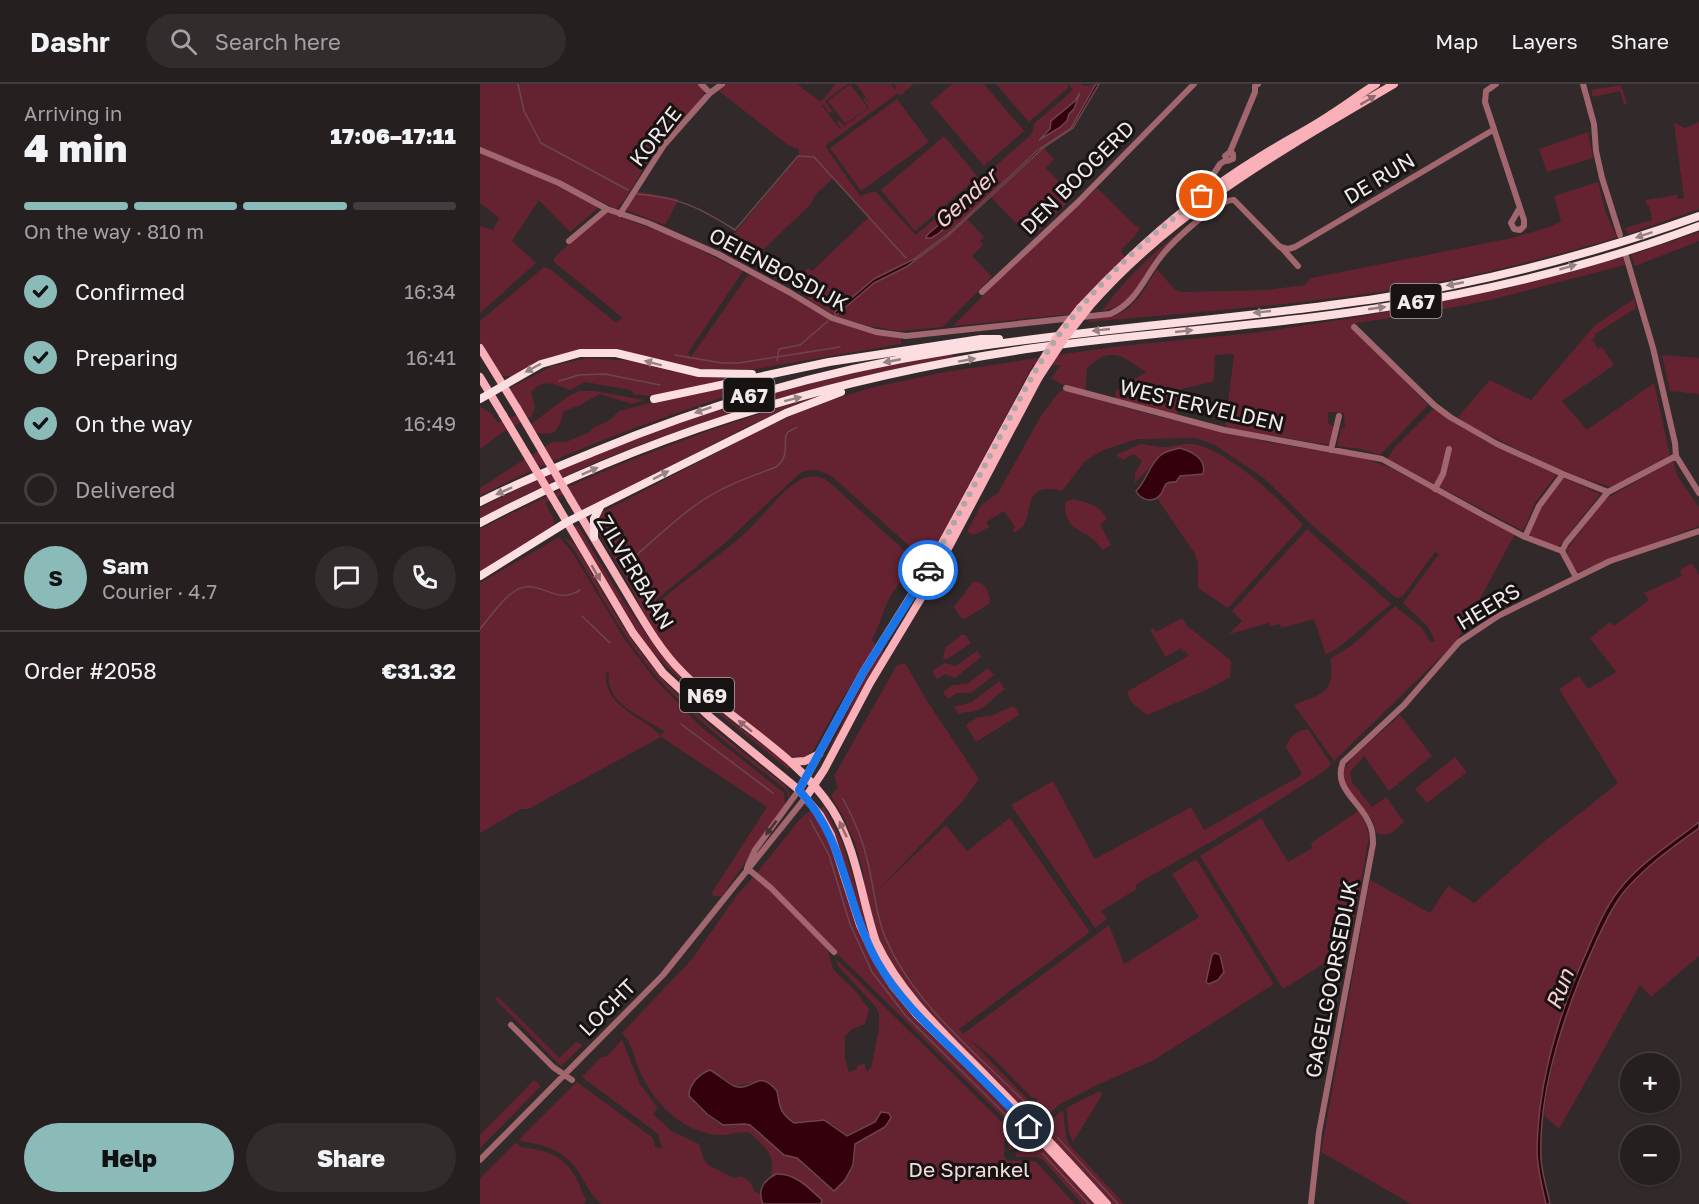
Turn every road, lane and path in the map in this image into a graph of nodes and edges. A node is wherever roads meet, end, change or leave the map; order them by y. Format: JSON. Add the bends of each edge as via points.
{"nodes":[{"id":1,"x":701,"y":84,"type":"edge"},
{"id":2,"x":722,"y":84,"type":"edge"},
{"id":3,"x":1194,"y":84,"type":"edge"},
{"id":4,"x":1254,"y":84,"type":"edge"},
{"id":5,"x":1376,"y":84,"type":"edge"},
{"id":6,"x":1394,"y":84,"type":"edge"},
{"id":7,"x":1496,"y":84,"type":"edge"},
{"id":8,"x":1584,"y":84,"type":"edge"},
{"id":9,"x":710,"y":93,"type":"junction"},
{"id":10,"x":1493,"y":130,"type":"junction"},
{"id":11,"x":480,"y":150,"type":"edge"},
{"id":12,"x":1240,"y":174,"type":"junction"},
{"id":13,"x":1209,"y":181,"type":"dead end"},
{"id":14,"x":607,"y":209,"type":"junction"},
{"id":15,"x":1519,"y":209,"type":"dead end"},
{"id":16,"x":620,"y":214,"type":"junction"},
{"id":17,"x":1699,"y":216,"type":"edge"},
{"id":18,"x":1699,"y":226,"type":"edge"},
{"id":19,"x":1620,"y":235,"type":"dead end"},
{"id":20,"x":569,"y":241,"type":"dead end"},
{"id":21,"x":1280,"y":246,"type":"junction"},
{"id":22,"x":1626,"y":256,"type":"dead end"},
{"id":23,"x":1298,"y":266,"type":"dead end"},
{"id":24,"x":982,"y":292,"type":"dead end"},
{"id":25,"x":1354,"y":327,"type":"dead end"},
{"id":26,"x":1033,"y":338,"type":"junction"},
{"id":27,"x":480,"y":348,"type":"edge"},
{"id":28,"x":794,"y":369,"type":"junction"},
{"id":29,"x":889,"y":375,"type":"junction"},
{"id":30,"x":1036,"y":375,"type":"junction"},
{"id":31,"x":480,"y":377,"type":"edge"},
{"id":32,"x":503,"y":385,"type":"junction"},
{"id":33,"x":1066,"y":388,"type":"dead end"},
{"id":34,"x":490,"y":393,"type":"junction"},
{"id":35,"x":480,"y":399,"type":"edge"},
{"id":36,"x":654,"y":399,"type":"dead end"},
{"id":37,"x":1339,"y":416,"type":"dead end"},
{"id":38,"x":1449,"y":449,"type":"dead end"},
{"id":39,"x":1331,"y":450,"type":"junction"},
{"id":40,"x":1676,"y":456,"type":"junction"},
{"id":41,"x":1563,"y":474,"type":"junction"},
{"id":42,"x":1435,"y":489,"type":"junction"},
{"id":43,"x":1608,"y":492,"type":"junction"},
{"id":44,"x":1699,"y":493,"type":"edge"},
{"id":45,"x":480,"y":502,"type":"edge"},
{"id":46,"x":601,"y":505,"type":"junction"},
{"id":47,"x":581,"y":516,"type":"junction"},
{"id":48,"x":567,"y":522,"type":"junction"},
{"id":49,"x":480,"y":523,"type":"edge"},
{"id":50,"x":1699,"y":531,"type":"edge"},
{"id":51,"x":594,"y":537,"type":"junction"},
{"id":52,"x":1525,"y":537,"type":"junction"},
{"id":53,"x":1562,"y":551,"type":"junction"},
{"id":54,"x":480,"y":576,"type":"edge"},
{"id":55,"x":1576,"y":576,"type":"junction"},
{"id":56,"x":819,"y":754,"type":"junction"},
{"id":57,"x":791,"y":762,"type":"junction"},
{"id":58,"x":1339,"y":768,"type":"joint"},
{"id":59,"x":808,"y":777,"type":"junction"},
{"id":60,"x":814,"y":784,"type":"junction"},
{"id":61,"x":799,"y":790,"type":"junction"},
{"id":62,"x":806,"y":797,"type":"junction"},
{"id":63,"x":747,"y":868,"type":"junction"},
{"id":64,"x":834,"y":952,"type":"dead end"},
{"id":65,"x":511,"y":1025,"type":"dead end"},
{"id":66,"x":565,"y":1075,"type":"junction"},
{"id":67,"x":572,"y":1080,"type":"dead end"},
{"id":68,"x":480,"y":1160,"type":"edge"},
{"id":69,"x":1100,"y":1204,"type":"edge"},
{"id":70,"x":1107,"y":1204,"type":"edge"},
{"id":71,"x":1311,"y":1204,"type":"edge"}],
"edges":[{"from":1,"to":9,"type":"street"},
{"from":2,"to":9,"type":"street","name":"KORZE"},
{"from":3,"to":24,"type":"street","name":"DEN BOOGERD"},
{"from":4,"to":13,"type":"street","via":[[1255,92],[1230,152]]},
{"from":5,"to":12,"type":"main road"},
{"from":12,"to":6,"type":"main road","one_way":true},
{"from":7,"to":10,"type":"street","via":[[1485,95]]},
{"from":8,"to":19,"type":"street","via":[[1602,178]]},
{"from":9,"to":16,"type":"street","name":"KORZE","via":[[657,155]]},
{"from":10,"to":15,"type":"street"},
{"from":10,"to":21,"type":"street","name":"DE RUN","via":[[1294,247]]},
{"from":11,"to":14,"type":"street","name":"OEIENBOSDIJK","via":[[559,183]]},
{"from":12,"to":30,"type":"main road","name":"LOCHT","bridge":true,"via":[[1139,256],[1089,307]]},
{"from":12,"to":30,"type":"main road","name":"LOCHT","bridge":true,"via":[[1164,225],[1118,268],[1055,340]]},
{"from":14,"to":16,"type":"street","name":"OEIENBOSDIJK"},
{"from":14,"to":20,"type":"street"},
{"from":16,"to":21,"type":"street","name":"OEIENBOSDIJK","via":[[718,254],[832,318],[899,336],[1110,314],[1131,301],[1160,257],[1192,226],[1230,199]]},
{"from":17,"to":26,"type":"highway","number":"A67","one_way":true,"via":[[1562,259],[1414,292]]},
{"from":29,"to":18,"type":"highway","number":"A67","one_way":true,"via":[[1034,348],[1350,312],[1447,296],[1564,268]]},
{"from":21,"to":23,"type":"street"},
{"from":22,"to":40,"type":"street","via":[[1653,348]]},
{"from":25,"to":41,"type":"street","via":[[1450,417]]},
{"from":26,"to":28,"type":"highway","number":"A67","via":[[981,339]]},
{"from":26,"to":45,"type":"highway","number":"A67","one_way":true,"via":[[875,364],[750,395],[638,434]]},
{"from":27,"to":32,"type":"main road","name":"ZILVERBAAN"},
{"from":28,"to":32,"type":"highway","number":"A67","one_way":true,"via":[[707,374],[616,354],[588,352],[541,364]]},
{"from":28,"to":36,"type":"highway","number":"A67"},
{"from":46,"to":29,"type":"highway","number":"A67","one_way":true,"via":[[786,413]]},
{"from":49,"to":29,"type":"highway","number":"A67","one_way":true,"via":[[664,441],[777,403]]},
{"from":30,"to":56,"type":"main road","name":"LOCHT"},
{"from":30,"to":60,"type":"main road","name":"LOCHT","via":[[926,590]]},
{"from":31,"to":34,"type":"main road","name":"ZILVERBAAN"},
{"from":32,"to":34,"type":"highway","number":"A67"},
{"from":32,"to":47,"type":"main road","name":"ZILVERBAAN","number":"N69","bridge":true},
{"from":33,"to":39,"type":"street","name":"WESTERVELDEN","via":[[1224,430]]},
{"from":34,"to":35,"type":"highway","number":"A67"},
{"from":34,"to":48,"type":"main road","name":"ZILVERBAAN","number":"N69","bridge":true},
{"from":37,"to":39,"type":"street"},
{"from":38,"to":42,"type":"street"},
{"from":39,"to":42,"type":"street","name":"WESTERVELDEN","via":[[1382,459]]},
{"from":40,"to":43,"type":"street"},
{"from":40,"to":44,"type":"street"},
{"from":41,"to":43,"type":"street"},
{"from":41,"to":52,"type":"street","via":[[1539,506]]},
{"from":42,"to":52,"type":"street","name":"WESTERVELDEN"},
{"from":43,"to":53,"type":"street"},
{"from":46,"to":47,"type":"highway","number":"A67"},
{"from":46,"to":51,"type":"highway","via":[[594,519]]},
{"from":47,"to":48,"type":"highway","number":"A67"},
{"from":47,"to":51,"type":"main road","name":"ZILVERBAAN","number":"N69"},
{"from":48,"to":54,"type":"highway","number":"A67"},
{"from":48,"to":61,"type":"main road","name":"ZILVERBAAN","number":"N69","one_way":true,"via":[[633,633],[663,673]]},
{"from":50,"to":55,"type":"street","name":"HEERS"},
{"from":57,"to":51,"type":"main road","name":"ZILVERBAAN","number":"N69","one_way":true,"via":[[680,670],[657,641]]},
{"from":52,"to":53,"type":"street","name":"WESTERVELDEN"},
{"from":53,"to":55,"type":"street"},
{"from":55,"to":58,"type":"street","name":"HEERS","via":[[1498,616],[1459,642],[1404,705]]},
{"from":56,"to":57,"type":"main road"},
{"from":56,"to":59,"type":"main road","name":"LOCHT"},
{"from":57,"to":59,"type":"main road","name":"ZILVERBAAN","number":"N69"},
{"from":58,"to":71,"type":"street","name":"GAGELGOORSEDIJK","via":[[1342,784],[1371,825],[1373,844],[1319,1132]]},
{"from":59,"to":60,"type":"main road","number":"N69"},
{"from":59,"to":61,"type":"main road","name":"LOCHT"},
{"from":60,"to":62,"type":"main road","name":"LOCHT"},
{"from":70,"to":60,"type":"main road","number":"N69","one_way":true,"via":[[909,995],[876,942],[844,831]]},
{"from":61,"to":62,"type":"main road","number":"N69"},
{"from":61,"to":63,"type":"street","name":"LOCHT","one_way":true,"via":[[755,850]]},
{"from":62,"to":63,"type":"street","name":"LOCHT"},
{"from":62,"to":69,"type":"main road","number":"N69","via":[[831,835],[860,926],[893,986]]},
{"from":63,"to":64,"type":"street"},
{"from":63,"to":66,"type":"street","name":"LOCHT","via":[[663,975]]},
{"from":65,"to":66,"type":"street"},
{"from":66,"to":67,"type":"street"},
{"from":66,"to":68,"type":"street","name":"LOCHT"}]}
